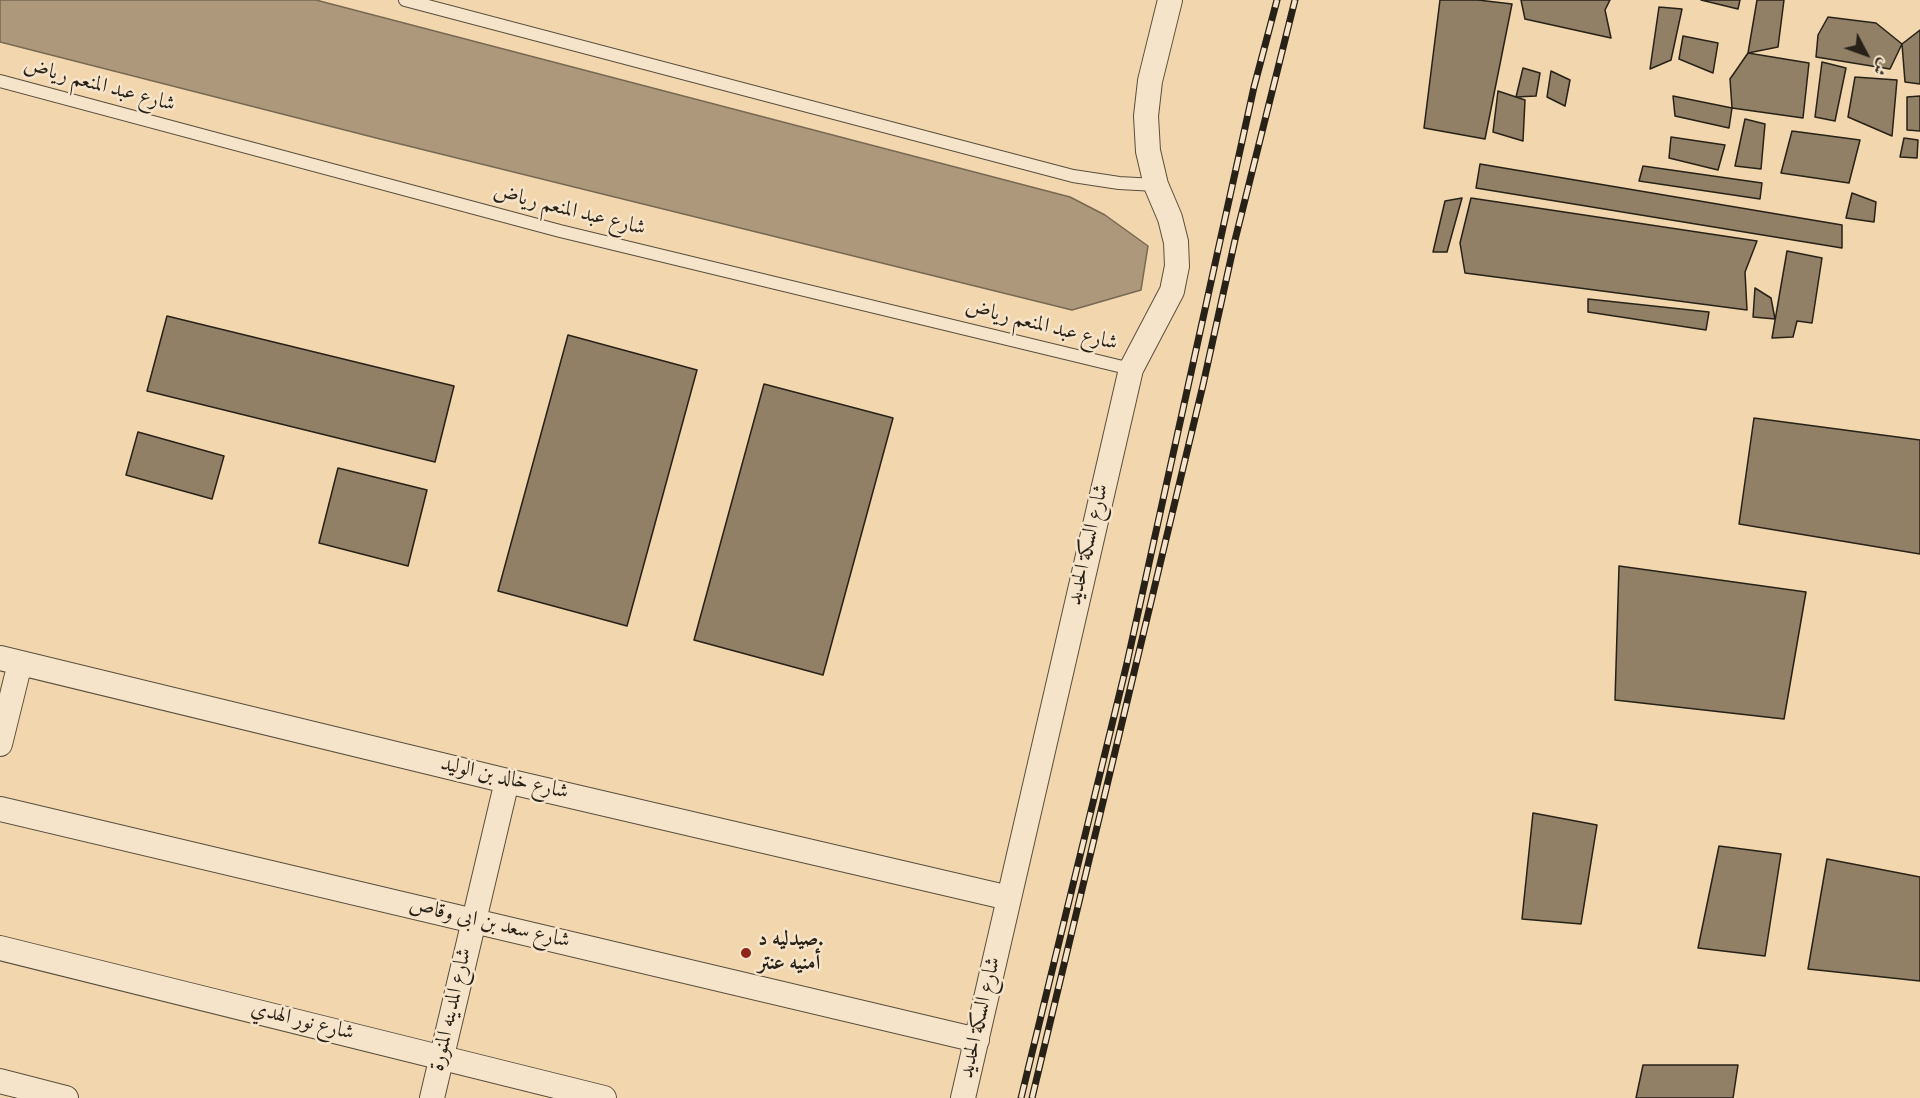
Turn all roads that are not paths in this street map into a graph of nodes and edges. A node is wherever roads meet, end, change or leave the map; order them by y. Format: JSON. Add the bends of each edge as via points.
{"nodes":[{"id":1,"x":405,"y":0,"type":"edge"},
{"id":2,"x":1170,"y":0,"type":"edge"},
{"id":3,"x":0,"y":81,"type":"edge"},
{"id":4,"x":1156,"y":185,"type":"junction"},
{"id":5,"x":1131,"y":369,"type":"junction"},
{"id":6,"x":10,"y":660,"type":"edge"},
{"id":7,"x":0,"y":744,"type":"edge"},
{"id":8,"x":507,"y":781,"type":"junction"},
{"id":9,"x":0,"y":809,"type":"edge"},
{"id":10,"x":1009,"y":898,"type":"junction"},
{"id":11,"x":474,"y":921,"type":"junction"},
{"id":12,"x":0,"y":948,"type":"edge"},
{"id":13,"x":977,"y":1040,"type":"junction"},
{"id":14,"x":442,"y":1058,"type":"junction"},
{"id":15,"x":0,"y":1081,"type":"edge"},
{"id":16,"x":66,"y":1098,"type":"edge"},
{"id":17,"x":432,"y":1098,"type":"edge"},
{"id":18,"x":604,"y":1098,"type":"edge"},
{"id":19,"x":963,"y":1098,"type":"edge"}],
"edges":[{"from":1,"to":4,"type":"lane","via":[[1073,176]]},
{"from":2,"to":4,"type":"street","name":"شارع السكة الحديد","via":[[1150,81],[1146,116],[1148,152]]},
{"from":3,"to":5,"type":"lane","name":"شارع عبد المنعم رياض","via":[[560,231]]},
{"from":4,"to":5,"type":"street","name":"شارع السكة الحديد","via":[[1170,218],[1177,266],[1172,291]]},
{"from":5,"to":10,"type":"street","name":"شارع السكة الحديد"},
{"from":6,"to":7,"type":"street"},
{"from":6,"to":8,"type":"street","name":"شارع خالد بن الوليد"},
{"from":8,"to":10,"type":"street","name":"شارع خالد بن الوليد"},
{"from":8,"to":11,"type":"street","name":"شارع المدينه المنورة"},
{"from":9,"to":11,"type":"street","name":"شارع سعد بن ابى وقاص"},
{"from":10,"to":13,"type":"street","name":"شارع السكة الحديد"},
{"from":11,"to":13,"type":"street","name":"شارع سعد بن ابى وقاص"},
{"from":11,"to":14,"type":"street","name":"شارع المدينه المنورة"},
{"from":12,"to":14,"type":"street","name":"شارع نور الهدي"},
{"from":13,"to":19,"type":"street","name":"شارع السكة الحديد"},
{"from":14,"to":17,"type":"street","name":"شارع المدينه المنورة"},
{"from":14,"to":18,"type":"street","name":"شارع نور الهدي"},
{"from":15,"to":16,"type":"street"}]}
